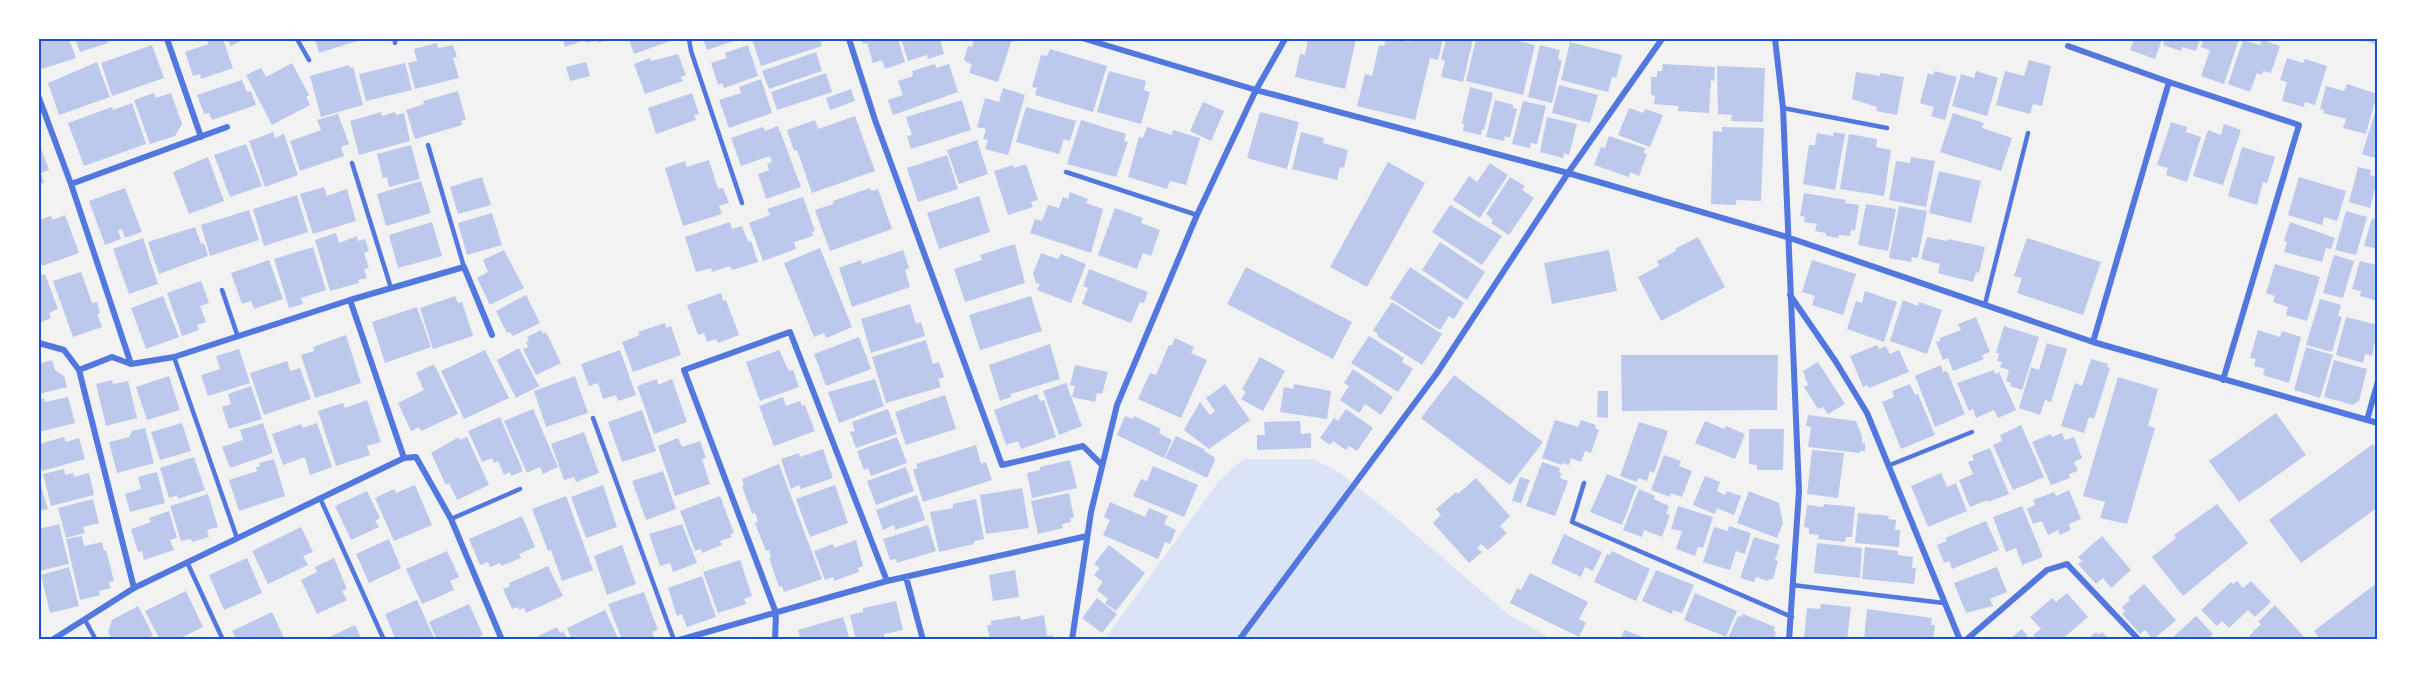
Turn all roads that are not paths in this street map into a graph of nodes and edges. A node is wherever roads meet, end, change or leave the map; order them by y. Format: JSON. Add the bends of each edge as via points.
{"nodes":[{"id":1,"x":166,"y":39,"type":"edge"},
{"id":2,"x":297,"y":39,"type":"edge"},
{"id":3,"x":689,"y":39,"type":"edge"},
{"id":4,"x":849,"y":39,"type":"edge"},
{"id":5,"x":1085,"y":39,"type":"edge"},
{"id":6,"x":1285,"y":39,"type":"edge"},
{"id":7,"x":1661,"y":39,"type":"edge"},
{"id":8,"x":1775,"y":39,"type":"edge"},
{"id":9,"x":2068,"y":46,"type":"dead end"},
{"id":10,"x":309,"y":60,"type":"dead end"},
{"id":11,"x":2169,"y":82,"type":"junction"},
{"id":12,"x":1256,"y":90,"type":"junction"},
{"id":13,"x":39,"y":98,"type":"edge"},
{"id":14,"x":1783,"y":108,"type":"junction"},
{"id":15,"x":227,"y":127,"type":"dead end"},
{"id":16,"x":1887,"y":128,"type":"dead end"},
{"id":17,"x":2028,"y":133,"type":"dead end"},
{"id":18,"x":201,"y":137,"type":"junction"},
{"id":19,"x":428,"y":145,"type":"dead end"},
{"id":20,"x":352,"y":163,"type":"dead end"},
{"id":21,"x":1066,"y":172,"type":"dead end"},
{"id":22,"x":1568,"y":173,"type":"junction"},
{"id":23,"x":71,"y":184,"type":"junction"},
{"id":24,"x":742,"y":203,"type":"dead end"},
{"id":25,"x":1197,"y":215,"type":"junction"},
{"id":26,"x":1787,"y":237,"type":"junction"},
{"id":27,"x":464,"y":267,"type":"junction"},
{"id":28,"x":392,"y":288,"type":"junction"},
{"id":29,"x":222,"y":290,"type":"dead end"},
{"id":30,"x":1790,"y":295,"type":"junction"},
{"id":31,"x":350,"y":300,"type":"junction"},
{"id":32,"x":1984,"y":304,"type":"junction"},
{"id":33,"x":492,"y":335,"type":"dead end"},
{"id":34,"x":238,"y":337,"type":"junction"},
{"id":35,"x":2093,"y":342,"type":"junction"},
{"id":36,"x":39,"y":343,"type":"edge"},
{"id":37,"x":174,"y":357,"type":"junction"},
{"id":38,"x":131,"y":364,"type":"junction"},
{"id":39,"x":79,"y":370,"type":"junction"},
{"id":40,"x":2223,"y":380,"type":"junction"},
{"id":41,"x":2378,"y":381,"type":"edge"},
{"id":42,"x":593,"y":418,"type":"dead end"},
{"id":43,"x":2367,"y":420,"type":"junction"},
{"id":44,"x":2378,"y":423,"type":"edge"},
{"id":45,"x":1972,"y":432,"type":"dead end"},
{"id":46,"x":404,"y":458,"type":"junction"},
{"id":47,"x":1102,"y":465,"type":"junction"},
{"id":48,"x":1890,"y":465,"type":"junction"},
{"id":49,"x":1584,"y":483,"type":"dead end"},
{"id":50,"x":519,"y":489,"type":"dead end"},
{"id":51,"x":320,"y":498,"type":"junction"},
{"id":52,"x":452,"y":519,"type":"junction"},
{"id":53,"x":1087,"y":536,"type":"junction"},
{"id":54,"x":237,"y":538,"type":"junction"},
{"id":55,"x":187,"y":562,"type":"junction"},
{"id":56,"x":906,"y":577,"type":"junction"},
{"id":57,"x":887,"y":581,"type":"junction"},
{"id":58,"x":1792,"y":585,"type":"junction"},
{"id":59,"x":134,"y":588,"type":"junction"},
{"id":60,"x":1944,"y":603,"type":"junction"},
{"id":61,"x":776,"y":613,"type":"junction"},
{"id":62,"x":1792,"y":617,"type":"junction"},
{"id":63,"x":85,"y":620,"type":"junction"},
{"id":64,"x":52,"y":640,"type":"edge"},
{"id":65,"x":96,"y":640,"type":"edge"},
{"id":66,"x":223,"y":640,"type":"edge"},
{"id":67,"x":384,"y":640,"type":"edge"},
{"id":68,"x":502,"y":640,"type":"edge"},
{"id":69,"x":674,"y":640,"type":"edge"},
{"id":70,"x":679,"y":640,"type":"edge"},
{"id":71,"x":775,"y":640,"type":"edge"},
{"id":72,"x":923,"y":640,"type":"edge"},
{"id":73,"x":1072,"y":640,"type":"edge"},
{"id":74,"x":1239,"y":640,"type":"edge"},
{"id":75,"x":1789,"y":640,"type":"edge"},
{"id":76,"x":1960,"y":640,"type":"edge"},
{"id":77,"x":1966,"y":640,"type":"edge"},
{"id":78,"x":2139,"y":640,"type":"edge"}],
"edges":[{"from":1,"to":18,"type":"street"},
{"from":2,"to":10,"type":"lane"},
{"from":3,"to":24,"type":"lane"},
{"from":4,"to":47,"type":"street","via":[[1002,465],[1083,446]]},
{"from":5,"to":12,"type":"street"},
{"from":6,"to":12,"type":"street"},
{"from":7,"to":22,"type":"street"},
{"from":8,"to":14,"type":"street"},
{"from":9,"to":11,"type":"street"},
{"from":11,"to":35,"type":"street"},
{"from":11,"to":40,"type":"street","via":[[2299,125]]},
{"from":12,"to":22,"type":"street"},
{"from":12,"to":25,"type":"street"},
{"from":13,"to":23,"type":"street"},
{"from":14,"to":16,"type":"lane"},
{"from":14,"to":26,"type":"street"},
{"from":15,"to":18,"type":"street"},
{"from":17,"to":32,"type":"lane"},
{"from":18,"to":23,"type":"street"},
{"from":19,"to":27,"type":"lane"},
{"from":20,"to":28,"type":"lane"},
{"from":21,"to":25,"type":"lane"},
{"from":22,"to":26,"type":"street"},
{"from":22,"to":74,"type":"street","via":[[1437,373]]},
{"from":23,"to":38,"type":"street"},
{"from":25,"to":47,"type":"street","via":[[1117,405]]},
{"from":26,"to":30,"type":"street"},
{"from":26,"to":32,"type":"street"},
{"from":27,"to":28,"type":"street"},
{"from":27,"to":33,"type":"street"},
{"from":28,"to":31,"type":"street"},
{"from":29,"to":34,"type":"lane"},
{"from":30,"to":48,"type":"street","via":[[1867,413]]},
{"from":30,"to":58,"type":"street","via":[[1799,491]]},
{"from":31,"to":34,"type":"street"},
{"from":31,"to":46,"type":"street"},
{"from":32,"to":35,"type":"street"},
{"from":34,"to":37,"type":"street"},
{"from":35,"to":40,"type":"street"},
{"from":36,"to":39,"type":"street","via":[[64,350]]},
{"from":37,"to":38,"type":"street"},
{"from":37,"to":54,"type":"lane"},
{"from":38,"to":39,"type":"street","via":[[112,357]]},
{"from":39,"to":59,"type":"street"},
{"from":40,"to":43,"type":"street"},
{"from":41,"to":43,"type":"street"},
{"from":42,"to":69,"type":"lane"},
{"from":43,"to":44,"type":"street"},
{"from":45,"to":48,"type":"lane"},
{"from":46,"to":51,"type":"street"},
{"from":46,"to":52,"type":"street","via":[[416,457]]},
{"from":47,"to":53,"type":"street"},
{"from":48,"to":60,"type":"street"},
{"from":49,"to":62,"type":"lane","via":[[1572,522]]},
{"from":50,"to":52,"type":"lane"},
{"from":51,"to":54,"type":"street"},
{"from":51,"to":67,"type":"lane"},
{"from":52,"to":68,"type":"street"},
{"from":53,"to":56,"type":"street"},
{"from":53,"to":73,"type":"street"},
{"from":54,"to":55,"type":"street"},
{"from":55,"to":59,"type":"street"},
{"from":55,"to":66,"type":"lane"},
{"from":56,"to":57,"type":"street"},
{"from":56,"to":72,"type":"street"},
{"from":57,"to":61,"type":"street"},
{"from":57,"to":61,"type":"street","via":[[790,332],[684,370]]},
{"from":58,"to":60,"type":"lane"},
{"from":58,"to":62,"type":"street"},
{"from":59,"to":63,"type":"street"},
{"from":60,"to":76,"type":"street"},
{"from":61,"to":70,"type":"street"},
{"from":61,"to":71,"type":"street"},
{"from":62,"to":75,"type":"street"},
{"from":63,"to":64,"type":"street"},
{"from":63,"to":65,"type":"lane"},
{"from":77,"to":78,"type":"street","via":[[2047,570],[2067,564]]}]}
